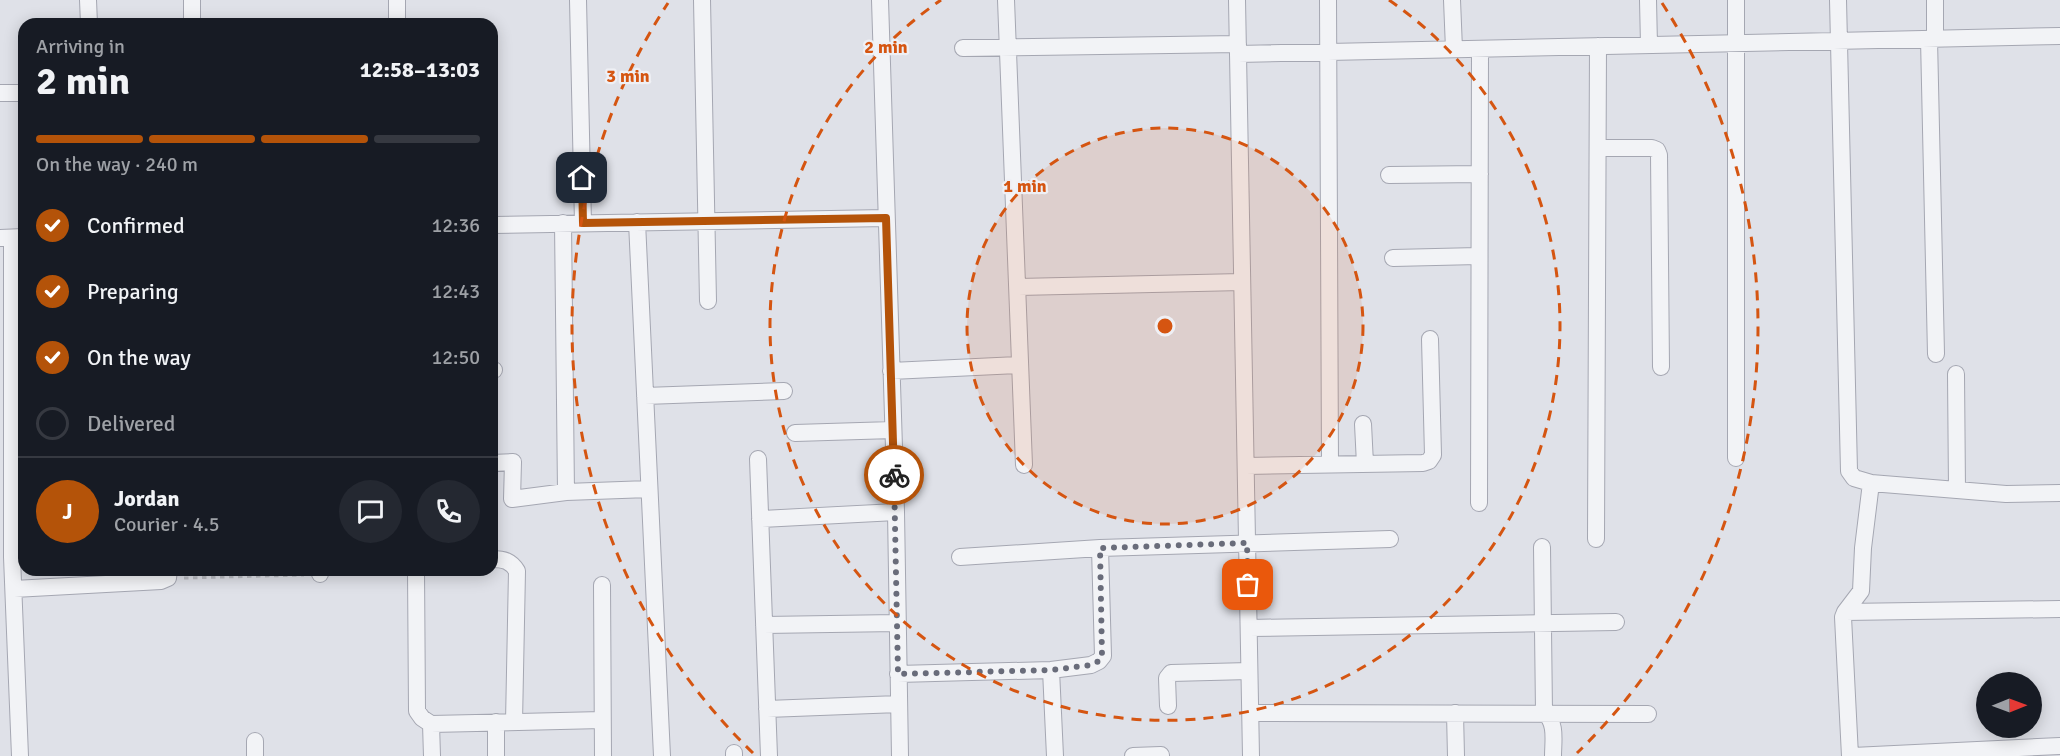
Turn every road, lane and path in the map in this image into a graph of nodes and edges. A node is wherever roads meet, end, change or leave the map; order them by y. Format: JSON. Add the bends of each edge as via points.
{"nodes":[{"id":1,"x":88,"y":0,"type":"edge"},
{"id":2,"x":192,"y":0,"type":"edge"},
{"id":3,"x":397,"y":0,"type":"edge"},
{"id":4,"x":579,"y":0,"type":"edge"},
{"id":5,"x":702,"y":0,"type":"edge"},
{"id":6,"x":880,"y":0,"type":"edge"},
{"id":7,"x":1005,"y":0,"type":"edge"},
{"id":8,"x":1237,"y":0,"type":"edge"},
{"id":9,"x":1328,"y":0,"type":"edge"},
{"id":10,"x":1452,"y":0,"type":"edge"},
{"id":11,"x":1648,"y":0,"type":"edge"},
{"id":12,"x":1736,"y":0,"type":"edge"},
{"id":13,"x":1838,"y":0,"type":"edge"},
{"id":14,"x":1935,"y":0,"type":"edge"},
{"id":15,"x":89,"y":18,"type":"edge"},
{"id":16,"x":192,"y":18,"type":"edge"},
{"id":17,"x":397,"y":18,"type":"edge"},
{"id":18,"x":2060,"y":36,"type":"edge"},
{"id":19,"x":1932,"y":39,"type":"junction"},
{"id":20,"x":1840,"y":41,"type":"junction"},
{"id":21,"x":1736,"y":44,"type":"junction"},
{"id":22,"x":1649,"y":45,"type":"junction"},
{"id":23,"x":1598,"y":46,"type":"junction"},
{"id":24,"x":963,"y":48,"type":"dead end"},
{"id":25,"x":1007,"y":48,"type":"junction"},
{"id":26,"x":1238,"y":49,"type":"junction"},
{"id":27,"x":1480,"y":49,"type":"junction"},
{"id":28,"x":1454,"y":50,"type":"junction"},
{"id":29,"x":1329,"y":52,"type":"junction"},
{"id":30,"x":0,"y":93,"type":"edge"},
{"id":31,"x":18,"y":93,"type":"edge"},
{"id":32,"x":1598,"y":148,"type":"junction"},
{"id":33,"x":1480,"y":174,"type":"junction"},
{"id":34,"x":1389,"y":175,"type":"dead end"},
{"id":35,"x":886,"y":218,"type":"junction"},
{"id":36,"x":705,"y":221,"type":"junction"},
{"id":37,"x":637,"y":222,"type":"junction"},
{"id":38,"x":563,"y":223,"type":"junction"},
{"id":39,"x":583,"y":223,"type":"junction"},
{"id":40,"x":498,"y":225,"type":"edge"},
{"id":41,"x":12,"y":238,"type":"edge"},
{"id":42,"x":1478,"y":256,"type":"junction"},
{"id":43,"x":1393,"y":258,"type":"dead end"},
{"id":44,"x":1242,"y":282,"type":"junction"},
{"id":45,"x":1018,"y":287,"type":"junction"},
{"id":46,"x":708,"y":302,"type":"dead end"},
{"id":47,"x":1430,"y":339,"type":"dead end"},
{"id":48,"x":1936,"y":354,"type":"dead end"},
{"id":49,"x":1020,"y":365,"type":"junction"},
{"id":50,"x":1661,"y":367,"type":"dead end"},
{"id":51,"x":891,"y":371,"type":"junction"},
{"id":52,"x":1956,"y":374,"type":"dead end"},
{"id":53,"x":784,"y":391,"type":"dead end"},
{"id":54,"x":645,"y":396,"type":"junction"},
{"id":55,"x":1364,"y":424,"type":"dead end"},
{"id":56,"x":893,"y":430,"type":"junction"},
{"id":57,"x":795,"y":433,"type":"dead end"},
{"id":58,"x":1736,"y":458,"type":"dead end"},
{"id":59,"x":758,"y":459,"type":"dead end"},
{"id":60,"x":498,"y":463,"type":"edge"},
{"id":61,"x":1330,"y":464,"type":"junction"},
{"id":62,"x":1365,"y":464,"type":"junction"},
{"id":63,"x":1024,"y":465,"type":"dead end"},
{"id":64,"x":1246,"y":466,"type":"junction"},
{"id":65,"x":1871,"y":483,"type":"junction"},
{"id":66,"x":649,"y":489,"type":"junction"},
{"id":67,"x":1957,"y":490,"type":"junction"},
{"id":68,"x":566,"y":492,"type":"junction"},
{"id":69,"x":2060,"y":493,"type":"edge"},
{"id":70,"x":1479,"y":503,"type":"dead end"},
{"id":71,"x":896,"y":512,"type":"junction"},
{"id":72,"x":760,"y":519,"type":"junction"},
{"id":73,"x":1390,"y":539,"type":"dead end"},
{"id":74,"x":1596,"y":539,"type":"dead end"},
{"id":75,"x":1247,"y":543,"type":"junction"},
{"id":76,"x":1100,"y":548,"type":"junction"},
{"id":77,"x":1542,"y":548,"type":"dead end"},
{"id":78,"x":6,"y":557,"type":"edge"},
{"id":79,"x":960,"y":557,"type":"dead end"},
{"id":80,"x":498,"y":559,"type":"edge"},
{"id":81,"x":166,"y":576,"type":"edge"},
{"id":82,"x":416,"y":576,"type":"edge"},
{"id":83,"x":602,"y":585,"type":"dead end"},
{"id":84,"x":14,"y":589,"type":"junction"},
{"id":85,"x":2060,"y":609,"type":"edge"},
{"id":86,"x":1845,"y":612,"type":"junction"},
{"id":87,"x":897,"y":622,"type":"junction"},
{"id":88,"x":1544,"y":622,"type":"junction"},
{"id":89,"x":1616,"y":622,"type":"dead end"},
{"id":90,"x":764,"y":625,"type":"junction"},
{"id":91,"x":1250,"y":628,"type":"junction"},
{"id":92,"x":1051,"y":670,"type":"junction"},
{"id":93,"x":1249,"y":671,"type":"junction"},
{"id":94,"x":898,"y":674,"type":"junction"},
{"id":95,"x":899,"y":704,"type":"junction"},
{"id":96,"x":1168,"y":706,"type":"dead end"},
{"id":97,"x":767,"y":709,"type":"junction"},
{"id":98,"x":1544,"y":712,"type":"junction"},
{"id":99,"x":1250,"y":713,"type":"junction"},
{"id":100,"x":1455,"y":713,"type":"junction"},
{"id":101,"x":1648,"y":714,"type":"dead end"},
{"id":102,"x":602,"y":720,"type":"junction"},
{"id":103,"x":496,"y":722,"type":"junction"},
{"id":104,"x":514,"y":722,"type":"junction"},
{"id":105,"x":431,"y":724,"type":"junction"},
{"id":106,"x":2060,"y":746,"type":"edge"},
{"id":107,"x":1965,"y":753,"type":"edge"},
{"id":108,"x":1161,"y":755,"type":"edge"},
{"id":109,"x":20,"y":756,"type":"edge"},
{"id":110,"x":432,"y":756,"type":"edge"},
{"id":111,"x":496,"y":756,"type":"edge"},
{"id":112,"x":603,"y":756,"type":"edge"},
{"id":113,"x":662,"y":756,"type":"edge"},
{"id":114,"x":769,"y":756,"type":"edge"},
{"id":115,"x":900,"y":756,"type":"edge"},
{"id":116,"x":1055,"y":756,"type":"edge"},
{"id":117,"x":1133,"y":756,"type":"edge"},
{"id":118,"x":1251,"y":756,"type":"edge"},
{"id":119,"x":1456,"y":756,"type":"edge"},
{"id":120,"x":1553,"y":756,"type":"edge"},
{"id":121,"x":1851,"y":756,"type":"edge"}],
"edges":[{"from":1,"to":15,"type":"street"},
{"from":2,"to":16,"type":"street"},
{"from":3,"to":17,"type":"street"},
{"from":4,"to":39,"type":"street"},
{"from":5,"to":36,"type":"street"},
{"from":6,"to":35,"type":"street"},
{"from":7,"to":25,"type":"street"},
{"from":8,"to":26,"type":"street"},
{"from":9,"to":29,"type":"street"},
{"from":10,"to":28,"type":"street"},
{"from":11,"to":22,"type":"street"},
{"from":12,"to":21,"type":"street"},
{"from":13,"to":20,"type":"street"},
{"from":14,"to":19,"type":"street"},
{"from":18,"to":19,"type":"street"},
{"from":19,"to":20,"type":"street"},
{"from":19,"to":48,"type":"street"},
{"from":20,"to":21,"type":"street"},
{"from":20,"to":65,"type":"street","via":[[1849,471],[1854,478]]},
{"from":21,"to":22,"type":"street"},
{"from":21,"to":58,"type":"street"},
{"from":22,"to":23,"type":"street"},
{"from":23,"to":27,"type":"street"},
{"from":23,"to":32,"type":"street"},
{"from":24,"to":25,"type":"street"},
{"from":25,"to":26,"type":"street"},
{"from":25,"to":45,"type":"street"},
{"from":26,"to":29,"type":"street"},
{"from":26,"to":44,"type":"street"},
{"from":27,"to":28,"type":"street"},
{"from":27,"to":33,"type":"street"},
{"from":28,"to":29,"type":"street"},
{"from":29,"to":61,"type":"street"},
{"from":30,"to":31,"type":"street"},
{"from":32,"to":50,"type":"street","via":[[1652,148],[1659,155]]},
{"from":32,"to":74,"type":"street"},
{"from":33,"to":34,"type":"street"},
{"from":33,"to":42,"type":"street"},
{"from":35,"to":36,"type":"street"},
{"from":35,"to":51,"type":"street"},
{"from":36,"to":37,"type":"street"},
{"from":36,"to":46,"type":"street"},
{"from":37,"to":39,"type":"street"},
{"from":37,"to":54,"type":"street"},
{"from":38,"to":39,"type":"street"},
{"from":38,"to":40,"type":"street"},
{"from":38,"to":68,"type":"street"},
{"from":41,"to":78,"type":"street"},
{"from":42,"to":43,"type":"street"},
{"from":42,"to":70,"type":"street"},
{"from":44,"to":45,"type":"street"},
{"from":44,"to":64,"type":"street"},
{"from":45,"to":49,"type":"street"},
{"from":47,"to":62,"type":"street","via":[[1433,455],[1423,463]]},
{"from":49,"to":51,"type":"street"},
{"from":49,"to":63,"type":"street"},
{"from":51,"to":56,"type":"street"},
{"from":52,"to":67,"type":"street"},
{"from":53,"to":54,"type":"street"},
{"from":54,"to":66,"type":"street"},
{"from":55,"to":62,"type":"street"},
{"from":56,"to":57,"type":"street"},
{"from":56,"to":71,"type":"street"},
{"from":59,"to":72,"type":"street"},
{"from":60,"to":68,"type":"street","via":[[513,462],[512,499]]},
{"from":61,"to":62,"type":"street"},
{"from":61,"to":64,"type":"street"},
{"from":64,"to":75,"type":"street"},
{"from":65,"to":67,"type":"street"},
{"from":65,"to":86,"type":"street","via":[[1861,591]]},
{"from":66,"to":68,"type":"street"},
{"from":66,"to":113,"type":"street"},
{"from":67,"to":69,"type":"street"},
{"from":71,"to":72,"type":"street"},
{"from":71,"to":87,"type":"street"},
{"from":72,"to":90,"type":"street"},
{"from":73,"to":75,"type":"street"},
{"from":75,"to":76,"type":"street"},
{"from":75,"to":91,"type":"street"},
{"from":76,"to":79,"type":"street"},
{"from":76,"to":92,"type":"street","via":[[1102,656],[1091,665]]},
{"from":77,"to":88,"type":"street"},
{"from":78,"to":84,"type":"street"},
{"from":80,"to":104,"type":"street","via":[[513,564],[517,571]]},
{"from":81,"to":84,"type":"street","via":[[161,581]]},
{"from":82,"to":105,"type":"street","via":[[417,711]]},
{"from":83,"to":102,"type":"street"},
{"from":84,"to":109,"type":"street"},
{"from":85,"to":86,"type":"street"},
{"from":86,"to":121,"type":"street"},
{"from":87,"to":90,"type":"street"},
{"from":87,"to":94,"type":"street"},
{"from":88,"to":89,"type":"street"},
{"from":88,"to":91,"type":"street"},
{"from":88,"to":98,"type":"street"},
{"from":90,"to":97,"type":"street"},
{"from":91,"to":93,"type":"street"},
{"from":92,"to":94,"type":"street"},
{"from":92,"to":116,"type":"street"},
{"from":93,"to":96,"type":"street","via":[[1170,673]]},
{"from":93,"to":99,"type":"street"},
{"from":94,"to":95,"type":"street"},
{"from":95,"to":97,"type":"street"},
{"from":95,"to":115,"type":"street"},
{"from":97,"to":114,"type":"street"},
{"from":98,"to":100,"type":"street"},
{"from":98,"to":101,"type":"street"},
{"from":98,"to":120,"type":"street","via":[[1552,724]]},
{"from":99,"to":100,"type":"street"},
{"from":99,"to":118,"type":"street"},
{"from":100,"to":119,"type":"street"},
{"from":102,"to":104,"type":"street"},
{"from":102,"to":112,"type":"street"},
{"from":103,"to":104,"type":"street"},
{"from":103,"to":105,"type":"street"},
{"from":103,"to":111,"type":"street"},
{"from":105,"to":110,"type":"street"},
{"from":106,"to":107,"type":"street"},
{"from":107,"to":121,"type":"street"},
{"from":108,"to":117,"type":"street"}]}
